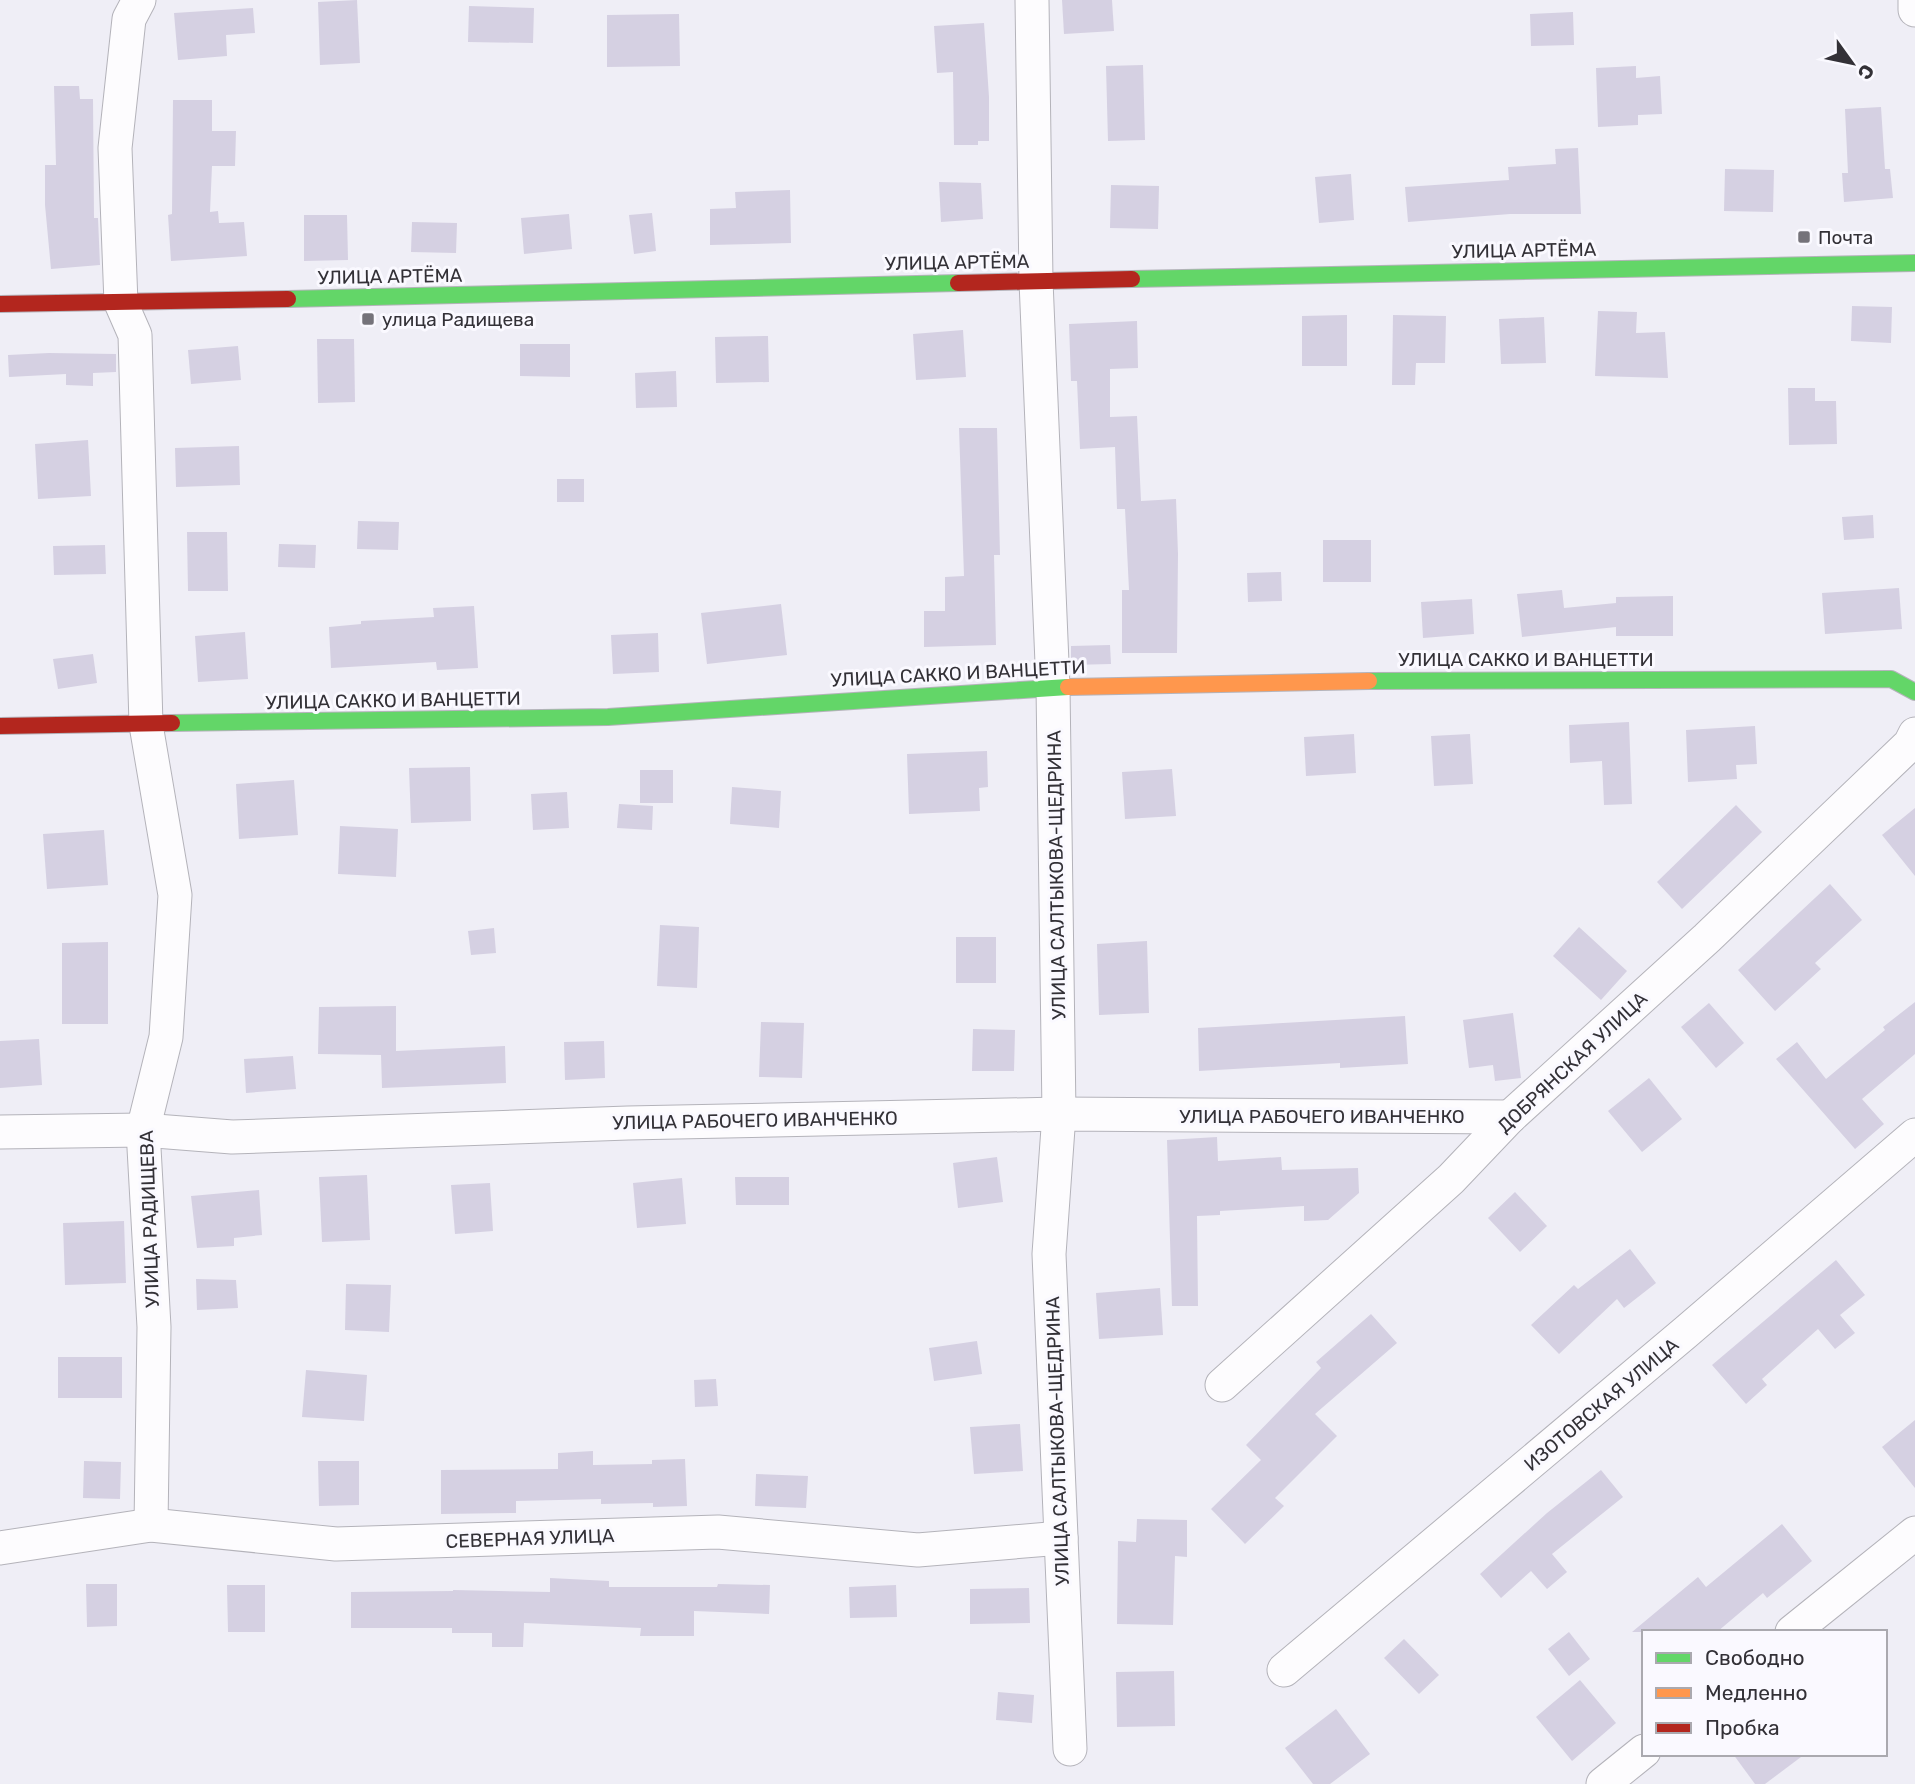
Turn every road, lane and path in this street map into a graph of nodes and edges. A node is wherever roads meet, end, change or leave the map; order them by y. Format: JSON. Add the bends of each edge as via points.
{"nodes":[{"id":1,"x":139,"y":0,"type":"edge"},
{"id":2,"x":1032,"y":0,"type":"edge"},
{"id":3,"x":1915,"y":0,"type":"edge"},
{"id":4,"x":1915,"y":10,"type":"edge"},
{"id":5,"x":1915,"y":263,"type":"edge"},
{"id":6,"x":1036,"y":281,"type":"junction"},
{"id":7,"x":121,"y":303,"type":"junction"},
{"id":8,"x":0,"y":304,"type":"edge"},
{"id":9,"x":1053,"y":687,"type":"junction"},
{"id":10,"x":1915,"y":692,"type":"edge"},
{"id":11,"x":146,"y":725,"type":"junction"},
{"id":12,"x":0,"y":726,"type":"edge"},
{"id":13,"x":1915,"y":734,"type":"edge"},
{"id":14,"x":1059,"y":1114,"type":"junction"},
{"id":15,"x":1510,"y":1117,"type":"junction"},
{"id":16,"x":143,"y":1130,"type":"junction"},
{"id":17,"x":0,"y":1132,"type":"edge"},
{"id":18,"x":1915,"y":1135,"type":"edge"},
{"id":19,"x":1222,"y":1385,"type":"dead end"},
{"id":20,"x":151,"y":1525,"type":"junction"},
{"id":21,"x":1915,"y":1533,"type":"edge"},
{"id":22,"x":1061,"y":1538,"type":"junction"},
{"id":23,"x":0,"y":1548,"type":"edge"},
{"id":24,"x":1794,"y":1630,"type":"edge"},
{"id":25,"x":1284,"y":1670,"type":"dead end"},
{"id":26,"x":1070,"y":1749,"type":"dead end"},
{"id":27,"x":1642,"y":1753,"type":"edge"},
{"id":28,"x":1603,"y":1784,"type":"edge"}],
"edges":[{"from":1,"to":7,"type":"street","name":"УЛИЦА РАДИЩЕВА","via":[[129,19],[115,148]]},
{"from":2,"to":6,"type":"street","name":"УЛИЦА САЛТЫКОВА-ЩЕДРИНА"},
{"from":3,"to":4,"type":"street"},
{"from":5,"to":6,"type":"street","name":"УЛИЦА АРТЁМА"},
{"from":6,"to":7,"type":"street","name":"УЛИЦА АРТЁМА"},
{"from":6,"to":9,"type":"street","name":"УЛИЦА САЛТЫКОВА-ЩЕДРИНА"},
{"from":7,"to":8,"type":"street","name":"УЛИЦА АРТЁМА"},
{"from":7,"to":11,"type":"street","name":"УЛИЦА РАДИЩЕВА","via":[[135,335]]},
{"from":9,"to":10,"type":"street","name":"УЛИЦА САККО И ВАНЦЕТТИ","via":[[1415,680],[1891,679]]},
{"from":9,"to":11,"type":"street","name":"УЛИЦА САККО И ВАНЦЕТТИ","via":[[608,717]]},
{"from":9,"to":14,"type":"street","name":"УЛИЦА САЛТЫКОВА-ЩЕДРИНА"},
{"from":11,"to":12,"type":"street","name":"УЛИЦА САККО И ВАНЦЕТТИ"},
{"from":11,"to":16,"type":"street","name":"УЛИЦА РАДИЩЕВА","via":[[175,895],[166,1037]]},
{"from":13,"to":15,"type":"street","name":"ДОБРЯНСКАЯ УЛИЦА","via":[[1910,744],[1707,938]]},
{"from":14,"to":15,"type":"street","name":"УЛИЦА РАБОЧЕГО ИВАНЧЕНКО"},
{"from":14,"to":16,"type":"street","name":"УЛИЦА РАБОЧЕГО ИВАНЧЕНКО","via":[[232,1137]]},
{"from":14,"to":22,"type":"street","name":"УЛИЦА САЛТЫКОВА-ЩЕДРИНА","via":[[1049,1254]]},
{"from":15,"to":19,"type":"street","name":"ДОБРЯНСКАЯ УЛИЦА","via":[[1451,1179]]},
{"from":16,"to":17,"type":"street","name":"УЛИЦА РАБОЧЕГО ИВАНЧЕНКО"},
{"from":16,"to":20,"type":"street","name":"УЛИЦА РАДИЩЕВА","via":[[154,1327]]},
{"from":18,"to":25,"type":"street","name":"ИЗОТОВСКАЯ УЛИЦА"},
{"from":20,"to":22,"type":"street","name":"СЕВЕРНАЯ УЛИЦА","via":[[336,1544],[718,1532],[918,1550]]},
{"from":20,"to":23,"type":"street","name":"СЕВЕРНАЯ УЛИЦА"},
{"from":21,"to":24,"type":"street"},
{"from":22,"to":26,"type":"street","name":"УЛИЦА САЛТЫКОВА-ЩЕДРИНА"},
{"from":27,"to":28,"type":"street"}]}
